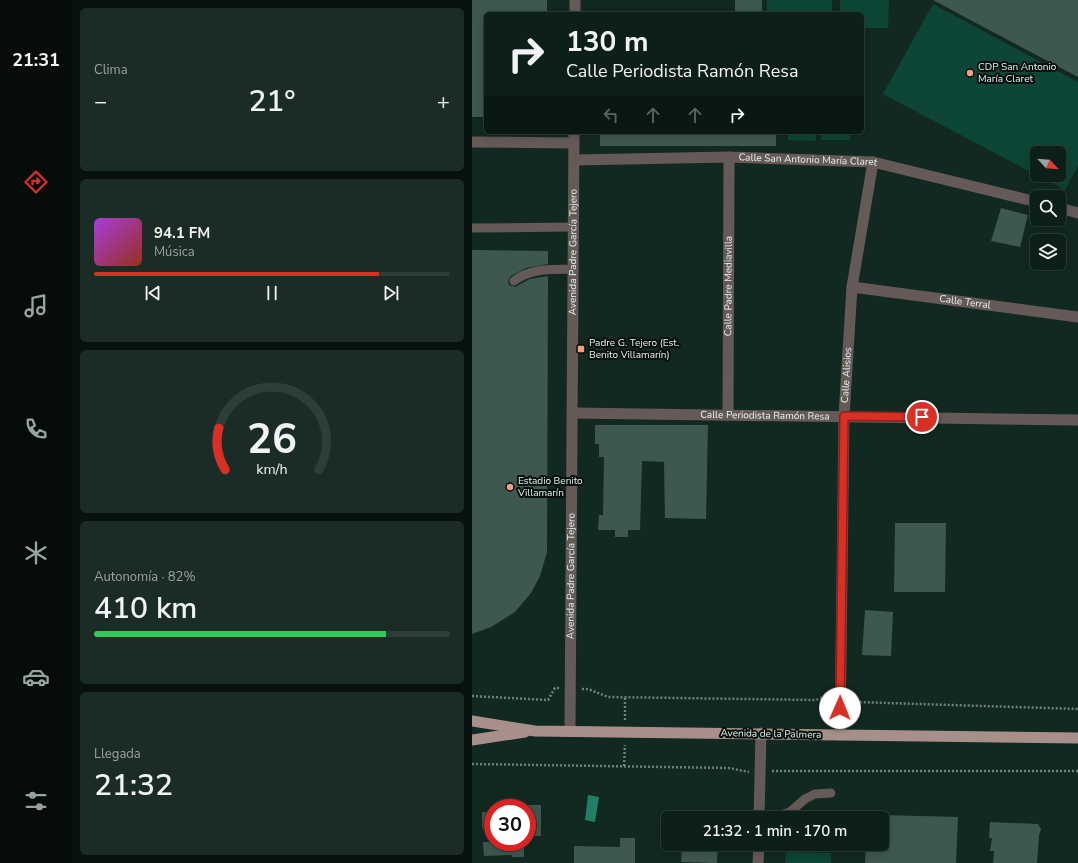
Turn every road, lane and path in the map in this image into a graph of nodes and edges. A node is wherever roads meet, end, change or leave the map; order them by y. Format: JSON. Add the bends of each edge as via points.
{"nodes":[{"id":1,"x":575,"y":0,"type":"edge"},
{"id":2,"x":575,"y":12,"type":"edge"},
{"id":3,"x":574,"y":137,"type":"edge"},
{"id":4,"x":472,"y":142,"type":"edge"},
{"id":5,"x":729,"y":157,"type":"junction"},
{"id":6,"x":574,"y":160,"type":"junction"},
{"id":7,"x":873,"y":162,"type":"junction"},
{"id":8,"x":1030,"y":200,"type":"edge"},
{"id":9,"x":1066,"y":209,"type":"edge"},
{"id":10,"x":1078,"y":212,"type":"edge"},
{"id":11,"x":574,"y":227,"type":"junction"},
{"id":12,"x":472,"y":228,"type":"edge"},
{"id":13,"x":574,"y":269,"type":"junction"},
{"id":14,"x":514,"y":281,"type":"dead end"},
{"id":15,"x":852,"y":287,"type":"junction"},
{"id":16,"x":1078,"y":317,"type":"edge"},
{"id":17,"x":573,"y":413,"type":"junction"},
{"id":18,"x":728,"y":415,"type":"junction"},
{"id":19,"x":844,"y":416,"type":"junction"},
{"id":20,"x":1078,"y":420,"type":"edge"},
{"id":21,"x":559,"y":688,"type":"dead end"},
{"id":22,"x":582,"y":689,"type":"dead end"},
{"id":23,"x":832,"y":694,"type":"dead end"},
{"id":24,"x":849,"y":694,"type":"dead end"},
{"id":25,"x":472,"y":696,"type":"edge"},
{"id":26,"x":1078,"y":709,"type":"edge"},
{"id":27,"x":472,"y":721,"type":"edge"},
{"id":28,"x":535,"y":731,"type":"junction"},
{"id":29,"x":570,"y":731,"type":"junction"},
{"id":30,"x":761,"y":733,"type":"junction"},
{"id":31,"x":840,"y":735,"type":"junction"},
{"id":32,"x":1078,"y":738,"type":"edge"},
{"id":33,"x":472,"y":740,"type":"edge"},
{"id":34,"x":472,"y":764,"type":"edge"},
{"id":35,"x":771,"y":771,"type":"dead end"},
{"id":36,"x":1078,"y":771,"type":"edge"},
{"id":37,"x":750,"y":772,"type":"dead end"},
{"id":38,"x":831,"y":792,"type":"dead end"},
{"id":39,"x":759,"y":811,"type":"edge"},
{"id":40,"x":791,"y":811,"type":"edge"},
{"id":41,"x":759,"y":851,"type":"edge"},
{"id":42,"x":758,"y":863,"type":"edge"}],
"edges":[{"from":1,"to":2,"type":"street"},
{"from":3,"to":4,"type":"street"},
{"from":3,"to":6,"type":"street","name":"Avenida Padre García Tejero"},
{"from":5,"to":6,"type":"street","name":"Calle San Antonio María Claret"},
{"from":5,"to":7,"type":"street","name":"Calle San Antonio María Claret"},
{"from":5,"to":18,"type":"street","name":"Calle Padre Mediavilla"},
{"from":6,"to":11,"type":"street","name":"Avenida Padre García Tejero"},
{"from":7,"to":8,"type":"street","name":"Calle San Antonio María Claret"},
{"from":7,"to":15,"type":"street","name":"Calle Alisios"},
{"from":9,"to":10,"type":"street"},
{"from":11,"to":12,"type":"lane"},
{"from":11,"to":13,"type":"street","name":"Avenida Padre García Tejero"},
{"from":13,"to":14,"type":"lane","via":[[531,271]]},
{"from":13,"to":17,"type":"street","name":"Avenida Padre García Tejero"},
{"from":15,"to":16,"type":"street","name":"Calle Terral"},
{"from":15,"to":19,"type":"street","name":"Calle Alisios"},
{"from":17,"to":18,"type":"street","name":"Calle Periodista Ramón Resa"},
{"from":17,"to":29,"type":"street","name":"Avenida Padre García Tejero"},
{"from":18,"to":19,"type":"street","name":"Calle Periodista Ramón Resa"},
{"from":19,"to":20,"type":"street","name":"Calle Periodista Ramón Resa"},
{"from":19,"to":31,"type":"street","name":"Calle Alisios"},
{"from":21,"to":25,"type":"path","via":[[555,688],[548,700]]},
{"from":22,"to":23,"type":"path","via":[[608,697],[816,700]]},
{"from":24,"to":26,"type":"path","via":[[856,702]]},
{"from":27,"to":28,"type":"main road"},
{"from":28,"to":29,"type":"main road","name":"Avenida de la Palmera"},
{"from":28,"to":33,"type":"main road"},
{"from":29,"to":30,"type":"main road","name":"Avenida de la Palmera"},
{"from":30,"to":31,"type":"main road","name":"Avenida de la Palmera"},
{"from":30,"to":39,"type":"street"},
{"from":31,"to":32,"type":"main road","name":"Avenida de la Palmera"},
{"from":34,"to":37,"type":"path","via":[[729,768]]},
{"from":35,"to":36,"type":"path"},
{"from":38,"to":40,"type":"lane","via":[[805,798]]},
{"from":41,"to":42,"type":"street"}]}
